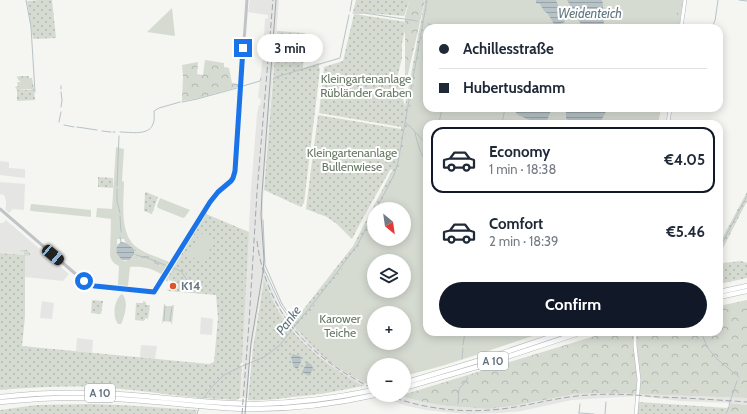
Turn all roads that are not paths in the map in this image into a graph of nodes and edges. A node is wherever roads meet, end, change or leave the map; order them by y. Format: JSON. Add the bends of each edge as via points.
{"nodes":[{"id":1,"x":247,"y":0,"type":"edge"},
{"id":2,"x":685,"y":0,"type":"edge"},
{"id":3,"x":682,"y":24,"type":"edge"},
{"id":4,"x":0,"y":209,"type":"edge"},
{"id":5,"x":747,"y":286,"type":"edge"},
{"id":6,"x":723,"y":291,"type":"edge"},
{"id":7,"x":747,"y":291,"type":"edge"},
{"id":8,"x":723,"y":296,"type":"edge"},
{"id":9,"x":553,"y":336,"type":"edge"},
{"id":10,"x":570,"y":336,"type":"edge"},
{"id":11,"x":635,"y":336,"type":"edge"},
{"id":12,"x":411,"y":381,"type":"edge"},
{"id":13,"x":411,"y":386,"type":"edge"},
{"id":14,"x":367,"y":391,"type":"edge"},
{"id":15,"x":0,"y":397,"type":"edge"},
{"id":16,"x":367,"y":397,"type":"edge"},
{"id":17,"x":0,"y":402,"type":"edge"},
{"id":18,"x":201,"y":404,"type":"junction"},
{"id":19,"x":636,"y":414,"type":"edge"}],
"edges":[{"from":1,"to":4,"type":"street","via":[[233,178],[210,202],[154,292],[88,284]]},
{"from":2,"to":3,"type":"main road"},
{"from":5,"to":6,"type":"highway"},
{"from":7,"to":8,"type":"highway"},
{"from":9,"to":12,"type":"highway","number":"A 10"},
{"from":10,"to":13,"type":"highway","number":"A 10"},
{"from":11,"to":19,"type":"main road","via":[[639,380]]},
{"from":14,"to":18,"type":"highway","number":"A 10","via":[[284,403]]},
{"from":15,"to":18,"type":"highway","number":"A 10","via":[[59,392],[99,393]]},
{"from":16,"to":18,"type":"highway","number":"A 10","via":[[296,407],[239,408]]},
{"from":17,"to":18,"type":"highway","number":"A 10","via":[[95,398]]}]}
